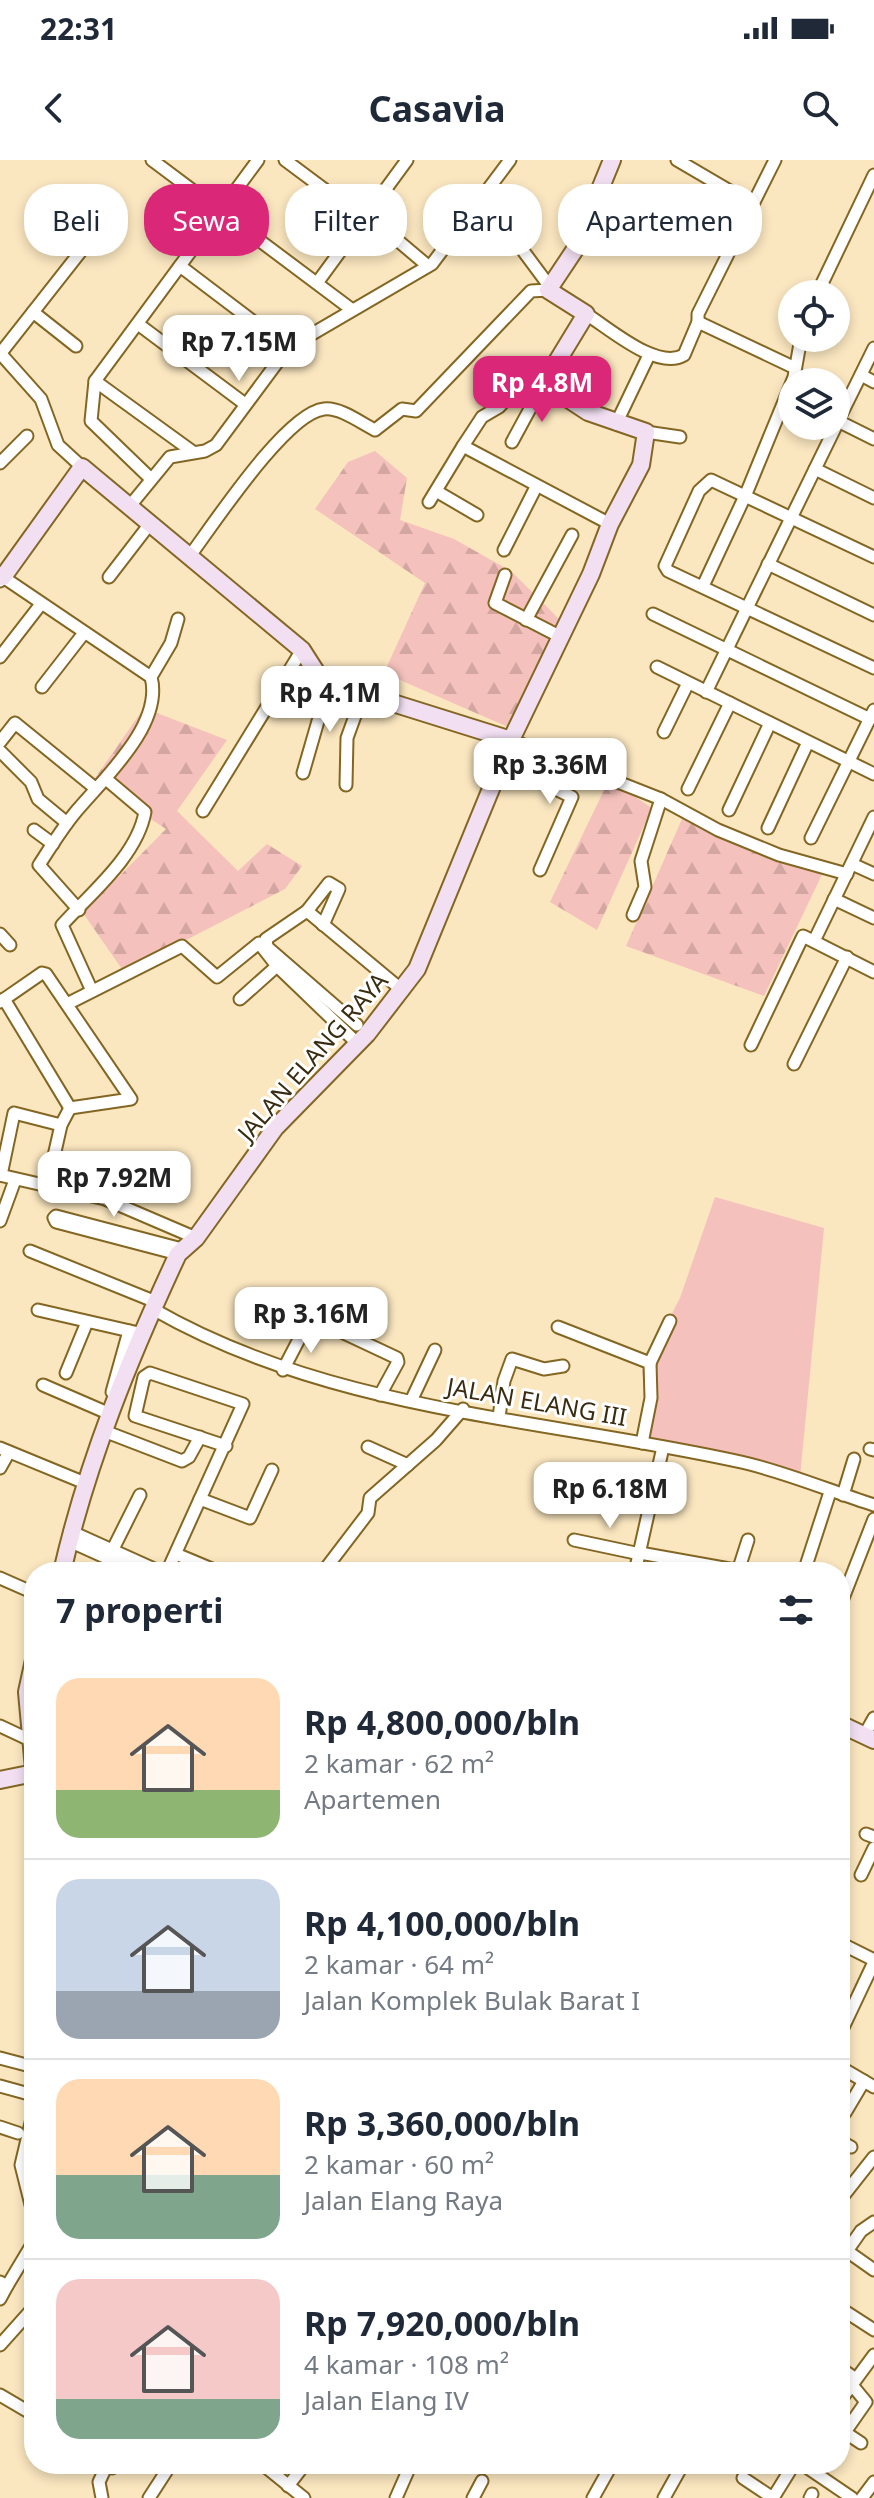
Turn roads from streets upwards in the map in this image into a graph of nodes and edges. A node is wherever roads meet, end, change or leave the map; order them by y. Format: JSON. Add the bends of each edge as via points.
{"nodes":[{"id":1,"x":152,"y":160,"type":"edge"},
{"id":2,"x":258,"y":160,"type":"edge"},
{"id":3,"x":285,"y":160,"type":"edge"},
{"id":4,"x":407,"y":160,"type":"edge"},
{"id":5,"x":510,"y":160,"type":"edge"},
{"id":6,"x":612,"y":160,"type":"edge"},
{"id":7,"x":677,"y":160,"type":"edge"},
{"id":8,"x":775,"y":160,"type":"edge"},
{"id":9,"x":874,"y":175,"type":"edge"},
{"id":10,"x":185,"y":184,"type":"edge"},
{"id":11,"x":240,"y":184,"type":"edge"},
{"id":12,"x":317,"y":184,"type":"edge"},
{"id":13,"x":390,"y":184,"type":"edge"},
{"id":14,"x":718,"y":184,"type":"edge"},
{"id":15,"x":762,"y":185,"type":"edge"},
{"id":16,"x":269,"y":246,"type":"edge"},
{"id":17,"x":407,"y":248,"type":"edge"},
{"id":18,"x":77,"y":256,"type":"edge"},
{"id":19,"x":187,"y":256,"type":"edge"},
{"id":20,"x":337,"y":256,"type":"edge"},
{"id":21,"x":527,"y":256,"type":"edge"},
{"id":22,"x":726,"y":256,"type":"edge"},
{"id":23,"x":180,"y":266,"type":"junction"},
{"id":24,"x":428,"y":266,"type":"junction"},
{"id":25,"x":824,"y":280,"type":"edge"},
{"id":26,"x":317,"y":283,"type":"junction"},
{"id":27,"x":549,"y":288,"type":"junction"},
{"id":28,"x":351,"y":309,"type":"junction"},
{"id":29,"x":33,"y":312,"type":"junction"},
{"id":30,"x":586,"y":314,"type":"junction"},
{"id":31,"x":698,"y":322,"type":"junction"},
{"id":32,"x":138,"y":324,"type":"junction"},
{"id":33,"x":76,"y":346,"type":"dead end"},
{"id":34,"x":288,"y":348,"type":"junction"},
{"id":35,"x":874,"y":348,"type":"edge"},
{"id":36,"x":796,"y":352,"type":"edge"},
{"id":37,"x":0,"y":353,"type":"edge"},
{"id":38,"x":649,"y":355,"type":"junction"},
{"id":39,"x":793,"y":367,"type":"junction"},
{"id":40,"x":861,"y":375,"type":"junction"},
{"id":41,"x":95,"y":381,"type":"junction"},
{"id":42,"x":874,"y":382,"type":"edge"},
{"id":43,"x":544,"y":383,"type":"junction"},
{"id":44,"x":850,"y":397,"type":"edge"},
{"id":45,"x":245,"y":404,"type":"junction"},
{"id":46,"x":616,"y":424,"type":"junction"},
{"id":47,"x":850,"y":429,"type":"edge"},
{"id":48,"x":646,"y":432,"type":"junction"},
{"id":49,"x":27,"y":436,"type":"dead end"},
{"id":50,"x":680,"y":437,"type":"dead end"},
{"id":51,"x":874,"y":439,"type":"edge"},
{"id":52,"x":829,"y":440,"type":"edge"},
{"id":53,"x":512,"y":442,"type":"dead end"},
{"id":54,"x":463,"y":446,"type":"junction"},
{"id":55,"x":193,"y":452,"type":"junction"},
{"id":56,"x":0,"y":463,"type":"edge"},
{"id":57,"x":82,"y":467,"type":"junction"},
{"id":58,"x":815,"y":469,"type":"junction"},
{"id":59,"x":150,"y":478,"type":"junction"},
{"id":60,"x":536,"y":487,"type":"junction"},
{"id":61,"x":746,"y":494,"type":"junction"},
{"id":62,"x":874,"y":498,"type":"edge"},
{"id":63,"x":129,"y":507,"type":"junction"},
{"id":64,"x":477,"y":515,"type":"dead end"},
{"id":65,"x":792,"y":516,"type":"junction"},
{"id":66,"x":610,"y":524,"type":"junction"},
{"id":67,"x":149,"y":525,"type":"junction"},
{"id":68,"x":572,"y":535,"type":"dead end"},
{"id":69,"x":504,"y":550,"type":"dead end"},
{"id":70,"x":189,"y":557,"type":"junction"},
{"id":71,"x":874,"y":557,"type":"edge"},
{"id":72,"x":768,"y":564,"type":"junction"},
{"id":73,"x":505,"y":575,"type":"dead end"},
{"id":74,"x":1,"y":577,"type":"edge"},
{"id":75,"x":109,"y":577,"type":"dead end"},
{"id":76,"x":703,"y":586,"type":"junction"},
{"id":77,"x":41,"y":604,"type":"junction"},
{"id":78,"x":747,"y":607,"type":"junction"},
{"id":79,"x":653,"y":614,"type":"dead end"},
{"id":80,"x":874,"y":615,"type":"edge"},
{"id":81,"x":178,"y":619,"type":"dead end"},
{"id":82,"x":526,"y":620,"type":"junction"},
{"id":83,"x":84,"y":633,"type":"junction"},
{"id":84,"x":559,"y":636,"type":"junction"},
{"id":85,"x":302,"y":650,"type":"junction"},
{"id":86,"x":726,"y":650,"type":"junction"},
{"id":87,"x":0,"y":657,"type":"edge"},
{"id":88,"x":657,"y":667,"type":"dead end"},
{"id":89,"x":874,"y":668,"type":"edge"},
{"id":90,"x":151,"y":677,"type":"junction"},
{"id":91,"x":329,"y":683,"type":"junction"},
{"id":92,"x":688,"y":683,"type":"junction"},
{"id":93,"x":42,"y":687,"type":"dead end"},
{"id":94,"x":364,"y":691,"type":"junction"},
{"id":95,"x":706,"y":692,"type":"junction"},
{"id":96,"x":730,"y":703,"type":"junction"},
{"id":97,"x":872,"y":714,"type":"edge"},
{"id":98,"x":770,"y":723,"type":"junction"},
{"id":99,"x":664,"y":732,"type":"dead end"},
{"id":100,"x":511,"y":740,"type":"junction"},
{"id":101,"x":0,"y":742,"type":"edge"},
{"id":102,"x":808,"y":742,"type":"junction"},
{"id":103,"x":0,"y":751,"type":"edge"},
{"id":104,"x":849,"y":762,"type":"junction"},
{"id":105,"x":502,"y":763,"type":"junction"},
{"id":106,"x":303,"y":773,"type":"dead end"},
{"id":107,"x":874,"y":774,"type":"edge"},
{"id":108,"x":106,"y":779,"type":"junction"},
{"id":109,"x":346,"y":785,"type":"dead end"},
{"id":110,"x":95,"y":788,"type":"junction"},
{"id":111,"x":688,"y":789,"type":"dead end"},
{"id":112,"x":661,"y":799,"type":"junction"},
{"id":113,"x":729,"y":810,"type":"dead end"},
{"id":114,"x":203,"y":811,"type":"dead end"},
{"id":115,"x":873,"y":822,"type":"edge"},
{"id":116,"x":67,"y":823,"type":"junction"},
{"id":117,"x":768,"y":828,"type":"dead end"},
{"id":118,"x":34,"y":830,"type":"dead end"},
{"id":119,"x":811,"y":838,"type":"dead end"},
{"id":120,"x":53,"y":844,"type":"junction"},
{"id":121,"x":849,"y":869,"type":"junction"},
{"id":122,"x":540,"y":870,"type":"dead end"},
{"id":123,"x":874,"y":874,"type":"edge"},
{"id":124,"x":834,"y":899,"type":"junction"},
{"id":125,"x":79,"y":910,"type":"junction"},
{"id":126,"x":307,"y":911,"type":"junction"},
{"id":127,"x":633,"y":915,"type":"dead end"},
{"id":128,"x":874,"y":918,"type":"edge"},
{"id":129,"x":323,"y":925,"type":"junction"},
{"id":130,"x":0,"y":934,"type":"edge"},
{"id":131,"x":815,"y":939,"type":"junction"},
{"id":132,"x":10,"y":945,"type":"dead end"},
{"id":133,"x":847,"y":957,"type":"junction"},
{"id":134,"x":277,"y":966,"type":"junction"},
{"id":135,"x":874,"y":972,"type":"edge"},
{"id":136,"x":92,"y":991,"type":"junction"},
{"id":137,"x":403,"y":991,"type":"junction"},
{"id":138,"x":240,"y":999,"type":"dead end"},
{"id":139,"x":2,"y":1000,"type":"edge"},
{"id":140,"x":67,"y":1004,"type":"junction"},
{"id":141,"x":357,"y":1025,"type":"dead end"},
{"id":142,"x":358,"y":1044,"type":"junction"},
{"id":143,"x":751,"y":1045,"type":"dead end"},
{"id":144,"x":794,"y":1064,"type":"dead end"},
{"id":145,"x":70,"y":1108,"type":"junction"},
{"id":146,"x":61,"y":1125,"type":"junction"},
{"id":147,"x":0,"y":1175,"type":"edge"},
{"id":148,"x":15,"y":1180,"type":"junction"},
{"id":149,"x":47,"y":1187,"type":"junction"},
{"id":150,"x":0,"y":1221,"type":"edge"},
{"id":151,"x":196,"y":1238,"type":"junction"},
{"id":152,"x":30,"y":1251,"type":"dead end"},
{"id":153,"x":180,"y":1252,"type":"junction"},
{"id":154,"x":154,"y":1305,"type":"junction"},
{"id":155,"x":38,"y":1310,"type":"dead end"},
{"id":156,"x":670,"y":1321,"type":"dead end"},
{"id":157,"x":87,"y":1322,"type":"junction"},
{"id":158,"x":558,"y":1327,"type":"dead end"},
{"id":159,"x":136,"y":1332,"type":"junction"},
{"id":160,"x":435,"y":1350,"type":"dead end"},
{"id":161,"x":650,"y":1363,"type":"junction"},
{"id":162,"x":563,"y":1366,"type":"dead end"},
{"id":163,"x":283,"y":1370,"type":"junction"},
{"id":164,"x":66,"y":1373,"type":"dead end"},
{"id":165,"x":43,"y":1385,"type":"dead end"},
{"id":166,"x":111,"y":1395,"type":"dead end"},
{"id":167,"x":380,"y":1395,"type":"junction"},
{"id":168,"x":411,"y":1401,"type":"junction"},
{"id":169,"x":463,"y":1409,"type":"junction"},
{"id":170,"x":110,"y":1414,"type":"junction"},
{"id":171,"x":499,"y":1417,"type":"junction"},
{"id":172,"x":104,"y":1431,"type":"junction"},
{"id":173,"x":200,"y":1437,"type":"junction"},
{"id":174,"x":642,"y":1443,"type":"junction"},
{"id":175,"x":226,"y":1446,"type":"junction"},
{"id":176,"x":368,"y":1447,"type":"dead end"},
{"id":177,"x":663,"y":1447,"type":"junction"},
{"id":178,"x":4,"y":1450,"type":"edge"},
{"id":179,"x":854,"y":1459,"type":"dead end"},
{"id":180,"x":408,"y":1465,"type":"junction"},
{"id":181,"x":0,"y":1468,"type":"edge"},
{"id":182,"x":272,"y":1470,"type":"dead end"},
{"id":183,"x":85,"y":1483,"type":"junction"},
{"id":184,"x":830,"y":1492,"type":"junction"},
{"id":185,"x":140,"y":1495,"type":"dead end"},
{"id":186,"x":843,"y":1495,"type":"junction"},
{"id":187,"x":200,"y":1499,"type":"junction"},
{"id":188,"x":874,"y":1505,"type":"edge"},
{"id":189,"x":874,"y":1519,"type":"edge"},
{"id":190,"x":70,"y":1536,"type":"junction"},
{"id":191,"x":574,"y":1540,"type":"dead end"},
{"id":192,"x":748,"y":1540,"type":"dead end"},
{"id":193,"x":870,"y":1542,"type":"edge"},
{"id":194,"x":176,"y":1554,"type":"junction"},
{"id":195,"x":640,"y":1554,"type":"junction"},
{"id":196,"x":64,"y":1562,"type":"edge"},
{"id":197,"x":118,"y":1562,"type":"edge"},
{"id":198,"x":123,"y":1562,"type":"edge"},
{"id":199,"x":171,"y":1562,"type":"edge"},
{"id":200,"x":195,"y":1562,"type":"edge"},
{"id":201,"x":331,"y":1562,"type":"edge"},
{"id":202,"x":638,"y":1562,"type":"edge"},
{"id":203,"x":688,"y":1562,"type":"edge"},
{"id":204,"x":741,"y":1562,"type":"edge"},
{"id":205,"x":807,"y":1562,"type":"edge"},
{"id":206,"x":0,"y":1578,"type":"edge"},
{"id":207,"x":850,"y":1585,"type":"edge"},
{"id":208,"x":24,"y":1589,"type":"edge"},
{"id":209,"x":874,"y":1718,"type":"edge"},
{"id":210,"x":0,"y":1726,"type":"edge"},
{"id":211,"x":850,"y":1729,"type":"edge"},
{"id":212,"x":24,"y":1737,"type":"edge"},
{"id":213,"x":869,"y":1738,"type":"edge"},
{"id":214,"x":24,"y":1774,"type":"edge"},
{"id":215,"x":0,"y":1780,"type":"edge"},
{"id":216,"x":874,"y":1848,"type":"edge"},
{"id":217,"x":861,"y":1875,"type":"dead end"},
{"id":218,"x":850,"y":1948,"type":"edge"},
{"id":219,"x":874,"y":1961,"type":"edge"},
{"id":220,"x":850,"y":2013,"type":"edge"},
{"id":221,"x":0,"y":2058,"type":"edge"},
{"id":222,"x":24,"y":2064,"type":"edge"},
{"id":223,"x":850,"y":2073,"type":"edge"},
{"id":224,"x":869,"y":2084,"type":"edge"},
{"id":225,"x":0,"y":2086,"type":"edge"},
{"id":226,"x":24,"y":2093,"type":"edge"},
{"id":227,"x":850,"y":2107,"type":"edge"},
{"id":228,"x":0,"y":2127,"type":"edge"},
{"id":229,"x":24,"y":2139,"type":"edge"},
{"id":230,"x":24,"y":2150,"type":"edge"},
{"id":231,"x":874,"y":2157,"type":"edge"},
{"id":232,"x":24,"y":2172,"type":"edge"},
{"id":233,"x":850,"y":2187,"type":"edge"},
{"id":234,"x":874,"y":2222,"type":"edge"},
{"id":235,"x":850,"y":2246,"type":"edge"},
{"id":236,"x":24,"y":2255,"type":"edge"},
{"id":237,"x":850,"y":2259,"type":"edge"},
{"id":238,"x":874,"y":2270,"type":"edge"},
{"id":239,"x":4,"y":2284,"type":"edge"},
{"id":240,"x":0,"y":2299,"type":"edge"},
{"id":241,"x":850,"y":2314,"type":"edge"},
{"id":242,"x":24,"y":2318,"type":"edge"},
{"id":243,"x":874,"y":2330,"type":"edge"},
{"id":244,"x":0,"y":2345,"type":"edge"},
{"id":245,"x":874,"y":2355,"type":"edge"},
{"id":246,"x":850,"y":2378,"type":"edge"},
{"id":247,"x":854,"y":2382,"type":"junction"},
{"id":248,"x":850,"y":2387,"type":"edge"},
{"id":249,"x":0,"y":2395,"type":"edge"},
{"id":250,"x":24,"y":2409,"type":"edge"},
{"id":251,"x":850,"y":2421,"type":"edge"},
{"id":252,"x":850,"y":2435,"type":"edge"},
{"id":253,"x":861,"y":2443,"type":"dead end"},
{"id":254,"x":101,"y":2474,"type":"edge"},
{"id":255,"x":165,"y":2474,"type":"edge"},
{"id":256,"x":273,"y":2474,"type":"edge"},
{"id":257,"x":302,"y":2474,"type":"edge"},
{"id":258,"x":407,"y":2474,"type":"edge"},
{"id":259,"x":606,"y":2474,"type":"edge"},
{"id":260,"x":677,"y":2474,"type":"edge"},
{"id":261,"x":788,"y":2474,"type":"edge"},
{"id":262,"x":817,"y":2474,"type":"edge"},
{"id":263,"x":743,"y":2478,"type":"dead end"},
{"id":264,"x":482,"y":2481,"type":"dead end"},
{"id":265,"x":874,"y":2482,"type":"edge"},
{"id":266,"x":296,"y":2494,"type":"edge"},
{"id":267,"x":102,"y":2498,"type":"edge"},
{"id":268,"x":149,"y":2498,"type":"edge"},
{"id":269,"x":396,"y":2498,"type":"edge"},
{"id":270,"x":473,"y":2498,"type":"edge"},
{"id":271,"x":593,"y":2498,"type":"edge"},
{"id":272,"x":664,"y":2498,"type":"edge"},
{"id":273,"x":773,"y":2498,"type":"edge"},
{"id":274,"x":852,"y":2498,"type":"edge"},
{"id":275,"x":862,"y":2498,"type":"edge"}],
"edges":[{"from":1,"to":10,"type":"street"},
{"from":2,"to":11,"type":"street"},
{"from":3,"to":12,"type":"street"},
{"from":4,"to":13,"type":"street"},
{"from":5,"to":24,"type":"street"},
{"from":6,"to":27,"type":"street","via":[[576,248]]},
{"from":7,"to":14,"type":"street"},
{"from":8,"to":15,"type":"street"},
{"from":9,"to":25,"type":"street"},
{"from":16,"to":26,"type":"street"},
{"from":17,"to":24,"type":"street"},
{"from":18,"to":29,"type":"street"},
{"from":19,"to":23,"type":"street"},
{"from":20,"to":26,"type":"street"},
{"from":21,"to":27,"type":"street"},
{"from":22,"to":31,"type":"street"},
{"from":23,"to":32,"type":"street"},
{"from":23,"to":34,"type":"street"},
{"from":24,"to":28,"type":"street"},
{"from":26,"to":28,"type":"street"},
{"from":27,"to":30,"type":"street"},
{"from":27,"to":70,"type":"street","via":[[531,291],[416,411],[402,409],[375,430],[335,410],[320,409],[293,429],[269,450]]},
{"from":28,"to":34,"type":"street"},
{"from":29,"to":33,"type":"street"},
{"from":29,"to":37,"type":"street"},
{"from":30,"to":38,"type":"street"},
{"from":30,"to":43,"type":"street"},
{"from":31,"to":38,"type":"street","via":[[680,358]]},
{"from":31,"to":39,"type":"street"},
{"from":32,"to":41,"type":"street"},
{"from":32,"to":45,"type":"street"},
{"from":34,"to":45,"type":"street"},
{"from":35,"to":40,"type":"street"},
{"from":36,"to":39,"type":"street"},
{"from":37,"to":57,"type":"street","via":[[41,399],[58,445]]},
{"from":38,"to":46,"type":"street"},
{"from":39,"to":61,"type":"street","via":[[794,377]]},
{"from":40,"to":42,"type":"street"},
{"from":40,"to":44,"type":"street"},
{"from":41,"to":55,"type":"street"},
{"from":41,"to":59,"type":"street","via":[[91,421]]},
{"from":43,"to":46,"type":"street"},
{"from":43,"to":53,"type":"street"},
{"from":43,"to":54,"type":"street","via":[[530,374],[482,417]]},
{"from":45,"to":55,"type":"street","via":[[216,445]]},
{"from":46,"to":48,"type":"street"},
{"from":47,"to":51,"type":"street"},
{"from":48,"to":50,"type":"street"},
{"from":48,"to":66,"type":"street","name":"JALAN ELANG RAYA","via":[[641,465]]},
{"from":49,"to":56,"type":"street"},
{"from":52,"to":58,"type":"street"},
{"from":54,"to":60,"type":"street"},
{"from":54,"to":64,"type":"street","via":[[432,496]]},
{"from":55,"to":59,"type":"street","via":[[170,457]]},
{"from":57,"to":63,"type":"street"},
{"from":57,"to":74,"type":"street"},
{"from":58,"to":62,"type":"street"},
{"from":58,"to":65,"type":"street"},
{"from":59,"to":63,"type":"street"},
{"from":60,"to":66,"type":"street"},
{"from":60,"to":69,"type":"street"},
{"from":61,"to":65,"type":"street"},
{"from":61,"to":76,"type":"street"},
{"from":61,"to":76,"type":"street","via":[[706,481],[672,548],[666,569]]},
{"from":63,"to":67,"type":"street"},
{"from":65,"to":71,"type":"street"},
{"from":65,"to":72,"type":"street"},
{"from":66,"to":84,"type":"street","name":"JALAN ELANG RAYA"},
{"from":67,"to":70,"type":"street"},
{"from":67,"to":75,"type":"street"},
{"from":68,"to":82,"type":"street"},
{"from":70,"to":85,"type":"street"},
{"from":72,"to":78,"type":"street"},
{"from":72,"to":80,"type":"street"},
{"from":73,"to":82,"type":"street","via":[[495,603]]},
{"from":74,"to":77,"type":"street"},
{"from":76,"to":78,"type":"street"},
{"from":77,"to":83,"type":"street"},
{"from":77,"to":87,"type":"street"},
{"from":78,"to":86,"type":"street"},
{"from":78,"to":89,"type":"street"},
{"from":79,"to":86,"type":"street"},
{"from":81,"to":90,"type":"street"},
{"from":82,"to":84,"type":"street"},
{"from":83,"to":90,"type":"street"},
{"from":83,"to":93,"type":"street"},
{"from":84,"to":100,"type":"street","name":"JALAN ELANG RAYA"},
{"from":85,"to":91,"type":"street"},
{"from":85,"to":114,"type":"street"},
{"from":86,"to":95,"type":"street"},
{"from":86,"to":97,"type":"street"},
{"from":88,"to":92,"type":"street"},
{"from":90,"to":108,"type":"street","via":[[152,701],[130,749]]},
{"from":91,"to":94,"type":"street"},
{"from":91,"to":106,"type":"street"},
{"from":92,"to":95,"type":"street"},
{"from":92,"to":99,"type":"street"},
{"from":94,"to":100,"type":"street"},
{"from":94,"to":109,"type":"street","via":[[347,738]]},
{"from":95,"to":96,"type":"street"},
{"from":96,"to":98,"type":"street"},
{"from":96,"to":111,"type":"street"},
{"from":97,"to":104,"type":"street"},
{"from":98,"to":102,"type":"street"},
{"from":98,"to":113,"type":"street"},
{"from":100,"to":105,"type":"street","name":"JALAN ELANG RAYA"},
{"from":100,"to":112,"type":"street"},
{"from":101,"to":110,"type":"street","via":[[15,723]]},
{"from":102,"to":104,"type":"street"},
{"from":102,"to":117,"type":"street"},
{"from":103,"to":116,"type":"street","via":[[31,782],[38,799]]},
{"from":104,"to":107,"type":"street"},
{"from":104,"to":119,"type":"street"},
{"from":105,"to":122,"type":"street","via":[[572,797]]},
{"from":105,"to":137,"type":"street","name":"JALAN ELANG RAYA","via":[[417,969]]},
{"from":108,"to":110,"type":"street"},
{"from":108,"to":125,"type":"street","via":[[145,810],[141,832]]},
{"from":110,"to":116,"type":"street"},
{"from":112,"to":121,"type":"street","via":[[779,855]]},
{"from":112,"to":127,"type":"street","via":[[641,861],[645,887]]},
{"from":115,"to":121,"type":"street"},
{"from":116,"to":120,"type":"street"},
{"from":118,"to":120,"type":"street"},
{"from":120,"to":125,"type":"street","via":[[38,867]]},
{"from":121,"to":123,"type":"street"},
{"from":121,"to":124,"type":"street"},
{"from":124,"to":128,"type":"street"},
{"from":124,"to":131,"type":"street"},
{"from":125,"to":136,"type":"street","via":[[62,925]]},
{"from":126,"to":129,"type":"street"},
{"from":126,"to":129,"type":"street","via":[[329,883],[339,889]]},
{"from":126,"to":141,"type":"street","via":[[265,943]]},
{"from":129,"to":137,"type":"street"},
{"from":130,"to":132,"type":"street"},
{"from":131,"to":133,"type":"street"},
{"from":131,"to":143,"type":"street","via":[[801,938]]},
{"from":133,"to":135,"type":"street"},
{"from":133,"to":144,"type":"street"},
{"from":134,"to":136,"type":"street","via":[[259,943],[217,977],[182,946]]},
{"from":134,"to":138,"type":"street"},
{"from":134,"to":142,"type":"street"},
{"from":136,"to":140,"type":"street"},
{"from":137,"to":142,"type":"street","name":"JALAN ELANG RAYA"},
{"from":139,"to":140,"type":"street","via":[[42,973]]},
{"from":139,"to":145,"type":"street"},
{"from":140,"to":145,"type":"street","via":[[131,1099]]},
{"from":142,"to":151,"type":"street","name":"JALAN ELANG RAYA","via":[[275,1128]]},
{"from":145,"to":146,"type":"street"},
{"from":146,"to":147,"type":"street","via":[[14,1113]]},
{"from":146,"to":149,"type":"street"},
{"from":147,"to":148,"type":"street"},
{"from":148,"to":149,"type":"street"},
{"from":148,"to":150,"type":"street"},
{"from":149,"to":151,"type":"street","via":[[105,1199]]},
{"from":151,"to":153,"type":"street","name":"JALAN ELANG RAYA"},
{"from":152,"to":154,"type":"street","name":"JALAN ELANG III"},
{"from":153,"to":153,"type":"street","via":[[56,1222],[54,1218],[56,1216]]},
{"from":153,"to":154,"type":"street","name":"JALAN ELANG RAYA"},
{"from":154,"to":159,"type":"street","name":"JALAN ELANG RAYA"},
{"from":154,"to":163,"type":"street","name":"JALAN ELANG III","via":[[238,1353]]},
{"from":155,"to":157,"type":"street"},
{"from":156,"to":161,"type":"street"},
{"from":157,"to":159,"type":"street"},
{"from":157,"to":164,"type":"street"},
{"from":158,"to":161,"type":"street"},
{"from":159,"to":166,"type":"street"},
{"from":159,"to":170,"type":"street","name":"JALAN ELANG RAYA"},
{"from":160,"to":168,"type":"street"},
{"from":161,"to":174,"type":"street","via":[[651,1398]]},
{"from":162,"to":171,"type":"street","via":[[544,1369],[512,1359]]},
{"from":163,"to":167,"type":"street","name":"JALAN ELANG III"},
{"from":163,"to":167,"type":"street","via":[[314,1319],[397,1358]]},
{"from":165,"to":170,"type":"street"},
{"from":167,"to":168,"type":"street","name":"JALAN ELANG III"},
{"from":168,"to":169,"type":"street","name":"JALAN ELANG III"},
{"from":169,"to":171,"type":"street","name":"JALAN ELANG III"},
{"from":169,"to":180,"type":"street"},
{"from":170,"to":172,"type":"street","name":"JALAN ELANG RAYA"},
{"from":171,"to":174,"type":"street","name":"JALAN ELANG III"},
{"from":172,"to":173,"type":"street","via":[[182,1461]]},
{"from":172,"to":183,"type":"street","name":"JALAN ELANG RAYA"},
{"from":173,"to":175,"type":"street"},
{"from":173,"to":175,"type":"street","via":[[135,1416],[147,1374],[241,1402]]},
{"from":174,"to":177,"type":"street","name":"JALAN ELANG III"},
{"from":175,"to":187,"type":"street"},
{"from":176,"to":180,"type":"street"},
{"from":177,"to":184,"type":"street","name":"JALAN ELANG III","via":[[745,1463]]},
{"from":177,"to":195,"type":"street"},
{"from":178,"to":181,"type":"street"},
{"from":178,"to":183,"type":"street"},
{"from":179,"to":186,"type":"street"},
{"from":180,"to":201,"type":"street","via":[[370,1498],[368,1513]]},
{"from":182,"to":187,"type":"street","via":[[250,1518]]},
{"from":183,"to":190,"type":"street","name":"JALAN ELANG RAYA"},
{"from":184,"to":186,"type":"street","name":"JALAN ELANG III"},
{"from":184,"to":205,"type":"street"},
{"from":185,"to":198,"type":"street"},
{"from":186,"to":188,"type":"street","name":"JALAN ELANG III"},
{"from":187,"to":194,"type":"street"},
{"from":189,"to":193,"type":"street"},
{"from":190,"to":196,"type":"street","name":"JALAN ELANG RAYA"},
{"from":190,"to":197,"type":"street"},
{"from":191,"to":195,"type":"street"},
{"from":192,"to":204,"type":"street"},
{"from":193,"to":207,"type":"street"},
{"from":194,"to":199,"type":"street"},
{"from":194,"to":200,"type":"street"},
{"from":195,"to":202,"type":"street"},
{"from":195,"to":203,"type":"street"},
{"from":206,"to":208,"type":"street"},
{"from":209,"to":213,"type":"street"},
{"from":210,"to":212,"type":"street"},
{"from":211,"to":213,"type":"street"},
{"from":214,"to":215,"type":"street"},
{"from":216,"to":217,"type":"street"},
{"from":218,"to":219,"type":"street"},
{"from":219,"to":220,"type":"street"},
{"from":221,"to":222,"type":"street"},
{"from":223,"to":224,"type":"street"},
{"from":224,"to":227,"type":"street"},
{"from":225,"to":226,"type":"street"},
{"from":228,"to":229,"type":"street"},
{"from":230,"to":232,"type":"street"},
{"from":231,"to":233,"type":"street"},
{"from":234,"to":235,"type":"street"},
{"from":236,"to":239,"type":"street"},
{"from":237,"to":238,"type":"street"},
{"from":239,"to":240,"type":"street"},
{"from":241,"to":243,"type":"street"},
{"from":242,"to":244,"type":"street"},
{"from":245,"to":247,"type":"street"},
{"from":246,"to":247,"type":"street"},
{"from":247,"to":248,"type":"street"},
{"from":247,"to":251,"type":"street","via":[[866,2402]]},
{"from":249,"to":250,"type":"street"},
{"from":252,"to":253,"type":"street"},
{"from":254,"to":267,"type":"street"},
{"from":255,"to":268,"type":"street"},
{"from":256,"to":266,"type":"street"},
{"from":257,"to":266,"type":"street"},
{"from":258,"to":269,"type":"street"},
{"from":259,"to":271,"type":"street"},
{"from":260,"to":272,"type":"street"},
{"from":261,"to":273,"type":"street"},
{"from":262,"to":274,"type":"street"},
{"from":263,"to":273,"type":"street"},
{"from":264,"to":270,"type":"street"},
{"from":265,"to":275,"type":"street"}]}
